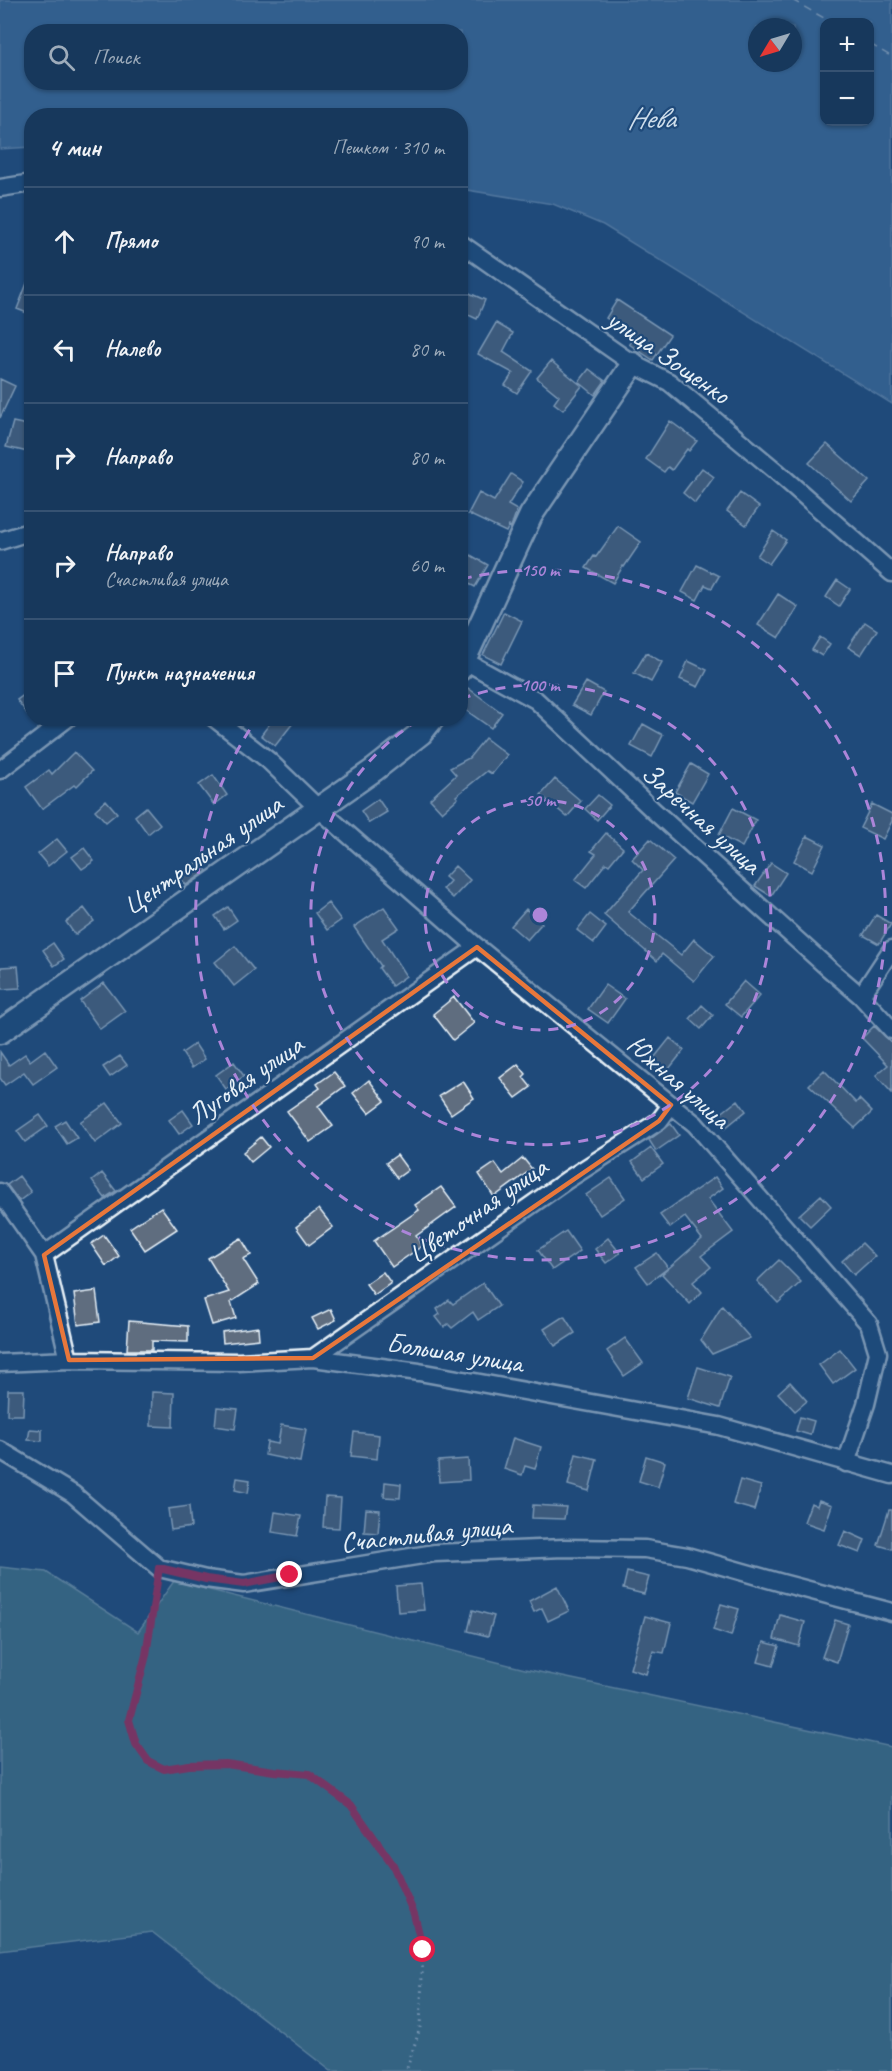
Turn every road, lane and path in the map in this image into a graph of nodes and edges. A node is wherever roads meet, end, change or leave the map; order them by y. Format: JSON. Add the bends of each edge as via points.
{"nodes":[{"id":1,"x":24,"y":184,"type":"edge"},
{"id":2,"x":0,"y":188,"type":"edge"},
{"id":3,"x":468,"y":249,"type":"edge"},
{"id":4,"x":633,"y":364,"type":"junction"},
{"id":5,"x":24,"y":534,"type":"edge"},
{"id":6,"x":0,"y":541,"type":"edge"},
{"id":7,"x":892,"y":573,"type":"edge"},
{"id":8,"x":468,"y":646,"type":"edge"},
{"id":9,"x":468,"y":657,"type":"edge"},
{"id":10,"x":58,"y":726,"type":"edge"},
{"id":11,"x":224,"y":726,"type":"edge"},
{"id":12,"x":427,"y":726,"type":"edge"},
{"id":13,"x":0,"y":770,"type":"edge"},
{"id":14,"x":319,"y":809,"type":"junction"},
{"id":15,"x":477,"y":947,"type":"junction"},
{"id":16,"x":892,"y":949,"type":"edge"},
{"id":17,"x":861,"y":996,"type":"junction"},
{"id":18,"x":892,"y":1030,"type":"edge"},
{"id":19,"x":0,"y":1032,"type":"edge"},
{"id":20,"x":671,"y":1105,"type":"junction"},
{"id":21,"x":0,"y":1192,"type":"edge"},
{"id":22,"x":44,"y":1255,"type":"junction"},
{"id":23,"x":313,"y":1358,"type":"junction"},
{"id":24,"x":69,"y":1360,"type":"junction"},
{"id":25,"x":0,"y":1363,"type":"edge"},
{"id":26,"x":0,"y":1450,"type":"edge"},
{"id":27,"x":846,"y":1463,"type":"junction"},
{"id":28,"x":892,"y":1475,"type":"edge"},
{"id":29,"x":159,"y":1568,"type":"junction"},
{"id":30,"x":892,"y":1612,"type":"edge"},
{"id":31,"x":406,"y":2071,"type":"edge"}],
"edges":[{"from":1,"to":2,"type":"street"},
{"from":3,"to":4,"type":"street","name":"улица Зощенко"},
{"from":4,"to":7,"type":"street","name":"улица Зощенко","via":[[669,382]]},
{"from":4,"to":8,"type":"street","via":[[531,515]]},
{"from":5,"to":6,"type":"street"},
{"from":9,"to":17,"type":"street","name":"Заречная улица","via":[[536,700]]},
{"from":10,"to":13,"type":"street"},
{"from":11,"to":14,"type":"street","name":"Южная улица","via":[[268,760]]},
{"from":12,"to":14,"type":"street","name":"Центральная улица"},
{"from":14,"to":15,"type":"street","name":"Южная улица"},
{"from":14,"to":19,"type":"street","name":"Центральная улица"},
{"from":15,"to":20,"type":"street","name":"Южная улица"},
{"from":15,"to":22,"type":"street","name":"Луговая улица"},
{"from":16,"to":17,"type":"street"},
{"from":17,"to":18,"type":"street","name":"Заречная улица"},
{"from":20,"to":23,"type":"street","name":"Цветочная улица","via":[[659,1121],[567,1180]]},
{"from":20,"to":27,"type":"street","name":"Южная улица","via":[[695,1124],[869,1324],[878,1353]]},
{"from":21,"to":22,"type":"street"},
{"from":22,"to":24,"type":"street"},
{"from":23,"to":24,"type":"street","name":"Большая улица","via":[[240,1362]]},
{"from":23,"to":27,"type":"street","name":"Большая улица","via":[[419,1372],[719,1426]]},
{"from":24,"to":25,"type":"street","name":"Большая улица"},
{"from":26,"to":29,"type":"street","name":"Счастливая улица","via":[[73,1494]]},
{"from":27,"to":28,"type":"street","name":"Большая улица"},
{"from":29,"to":30,"type":"street","name":"Счастливая улица","via":[[244,1584],[435,1553],[645,1549],[687,1556]]},
{"from":29,"to":31,"type":"path","via":[[146,1655],[129,1720],[136,1744],[148,1761],[164,1769],[226,1764],[309,1774],[351,1805],[393,1865],[414,1914],[423,1950],[420,2028]]}]}
